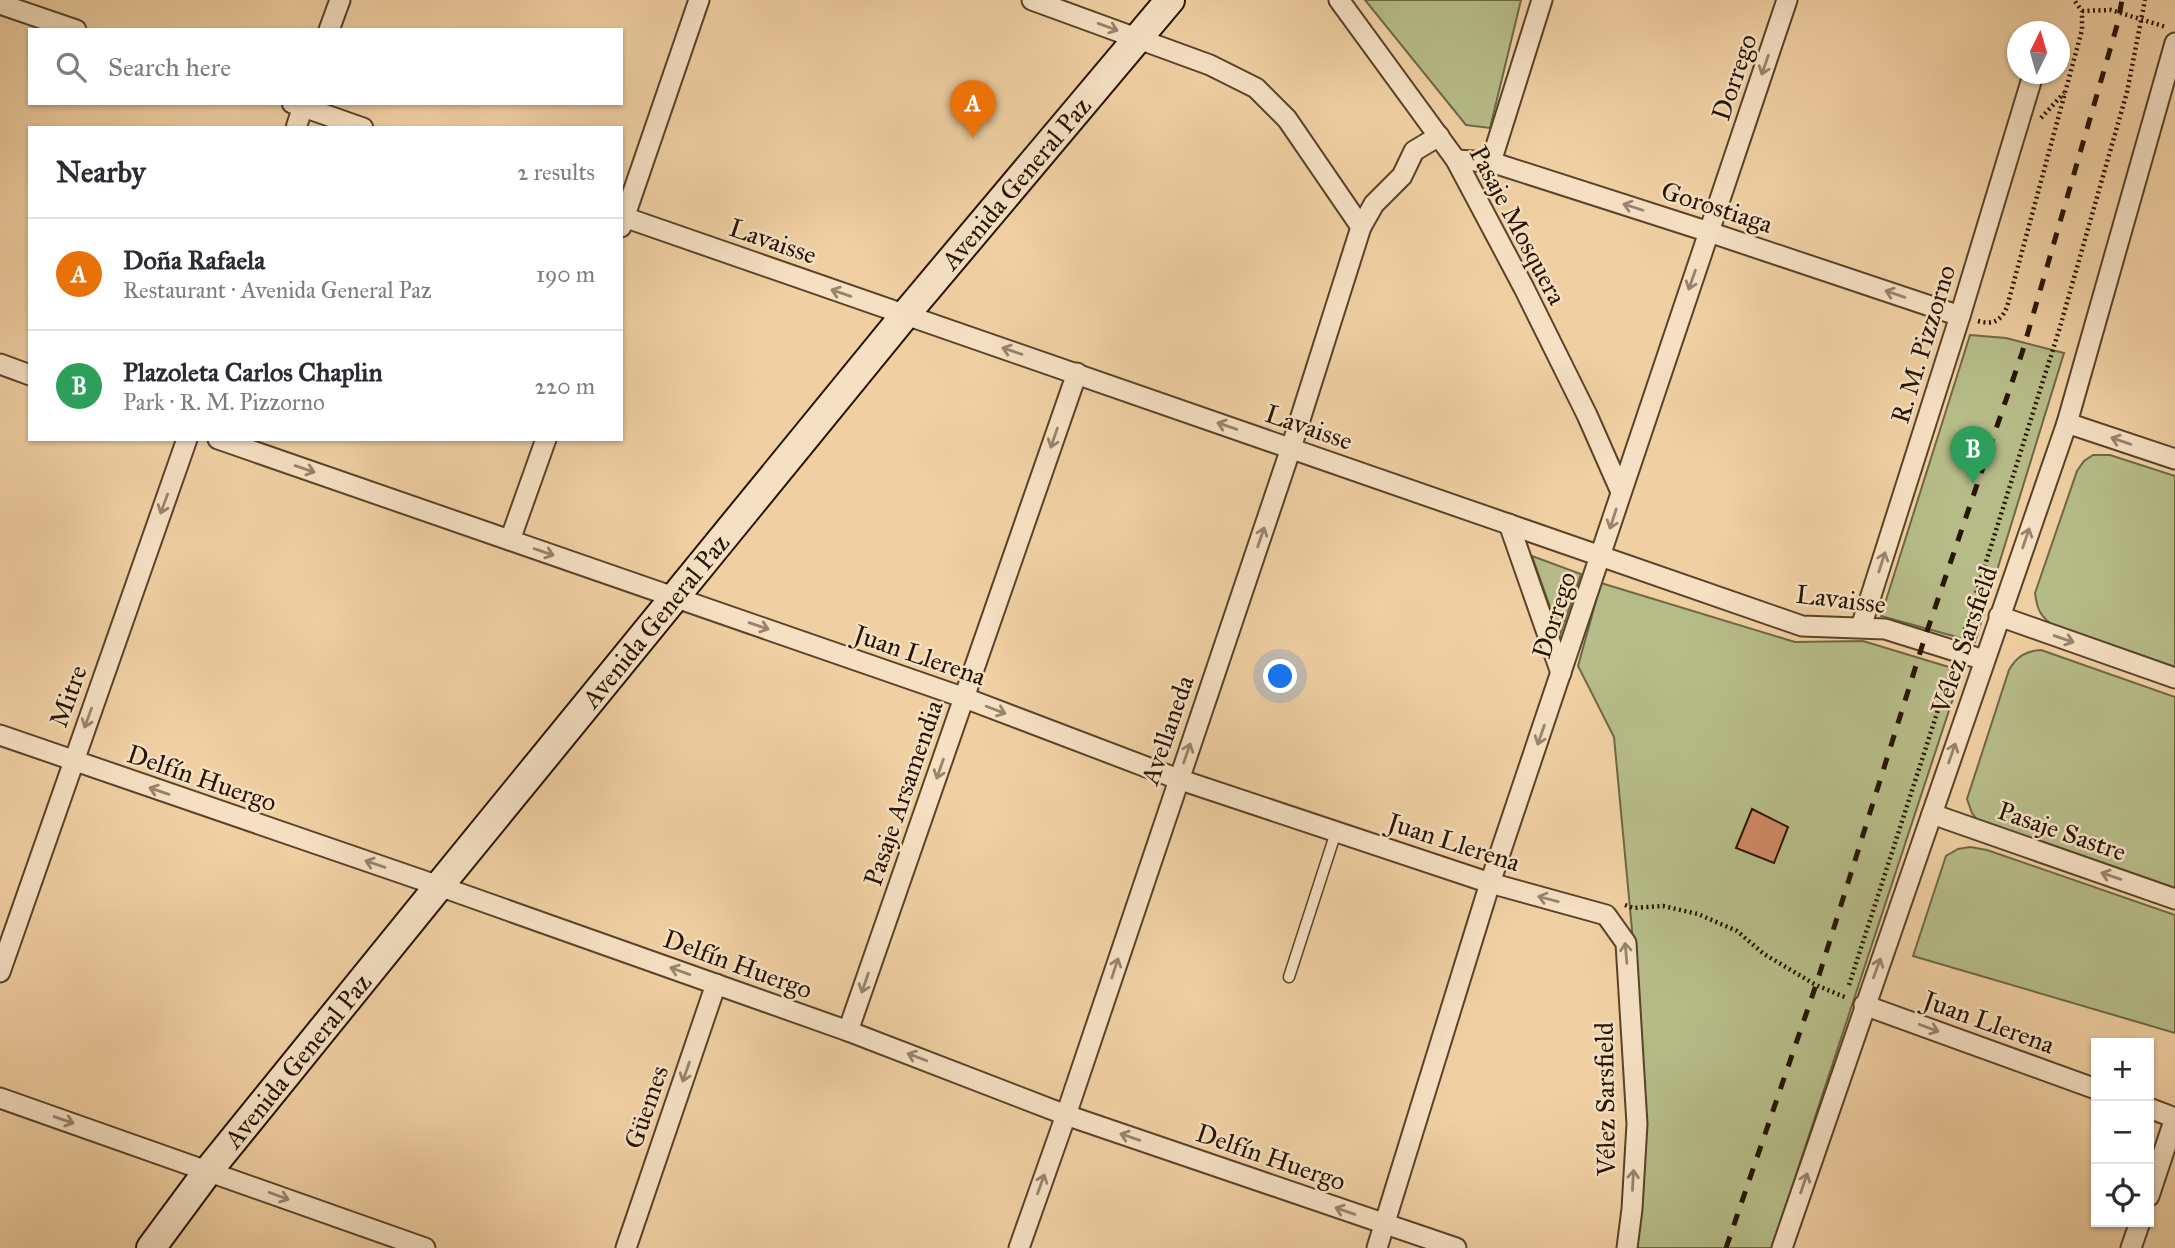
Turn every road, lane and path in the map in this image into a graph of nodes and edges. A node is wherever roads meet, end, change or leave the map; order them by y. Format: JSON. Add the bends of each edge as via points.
{"nodes":[{"id":1,"x":340,"y":0,"type":"edge"},
{"id":2,"x":699,"y":0,"type":"edge"},
{"id":3,"x":1032,"y":0,"type":"edge"},
{"id":4,"x":1170,"y":0,"type":"edge"},
{"id":5,"x":1339,"y":0,"type":"edge"},
{"id":6,"x":1542,"y":0,"type":"edge"},
{"id":7,"x":1787,"y":0,"type":"edge"},
{"id":8,"x":2074,"y":0,"type":"edge"},
{"id":9,"x":2145,"y":0,"type":"edge"},
{"id":10,"x":0,"y":4,"type":"edge"},
{"id":11,"x":2082,"y":11,"type":"junction"},
{"id":12,"x":2142,"y":20,"type":"junction"},
{"id":13,"x":70,"y":28,"type":"edge"},
{"id":14,"x":330,"y":28,"type":"edge"},
{"id":15,"x":2175,"y":30,"type":"edge"},
{"id":16,"x":1138,"y":38,"type":"junction"},
{"id":17,"x":2175,"y":43,"type":"edge"},
{"id":18,"x":2030,"y":84,"type":"edge"},
{"id":19,"x":300,"y":105,"type":"edge"},
{"id":20,"x":296,"y":126,"type":"edge"},
{"id":21,"x":358,"y":126,"type":"edge"},
{"id":22,"x":1438,"y":136,"type":"junction"},
{"id":23,"x":1456,"y":160,"type":"junction"},
{"id":24,"x":1491,"y":162,"type":"junction"},
{"id":25,"x":623,"y":217,"type":"edge"},
{"id":26,"x":623,"y":220,"type":"edge"},
{"id":27,"x":1361,"y":227,"type":"junction"},
{"id":28,"x":1709,"y":232,"type":"junction"},
{"id":29,"x":905,"y":315,"type":"junction"},
{"id":30,"x":1960,"y":316,"type":"junction"},
{"id":31,"x":0,"y":364,"type":"edge"},
{"id":32,"x":28,"y":373,"type":"edge"},
{"id":33,"x":1077,"y":373,"type":"junction"},
{"id":34,"x":2067,"y":423,"type":"junction"},
{"id":35,"x":186,"y":441,"type":"edge"},
{"id":36,"x":224,"y":441,"type":"edge"},
{"id":37,"x":544,"y":441,"type":"edge"},
{"id":38,"x":1291,"y":448,"type":"junction"},
{"id":39,"x":2175,"y":459,"type":"edge"},
{"id":40,"x":1621,"y":492,"type":"junction"},
{"id":41,"x":1509,"y":524,"type":"junction"},
{"id":42,"x":510,"y":540,"type":"junction"},
{"id":43,"x":1601,"y":556,"type":"junction"},
{"id":44,"x":675,"y":597,"type":"junction"},
{"id":45,"x":1999,"y":616,"type":"junction"},
{"id":46,"x":1861,"y":627,"type":"junction"},
{"id":47,"x":1957,"y":651,"type":"junction"},
{"id":48,"x":1984,"y":660,"type":"junction"},
{"id":49,"x":1562,"y":673,"type":"junction"},
{"id":50,"x":2175,"y":678,"type":"edge"},
{"id":51,"x":965,"y":698,"type":"junction"},
{"id":52,"x":0,"y":736,"type":"edge"},
{"id":53,"x":73,"y":762,"type":"junction"},
{"id":54,"x":1178,"y":779,"type":"junction"},
{"id":55,"x":1932,"y":814,"type":"junction"},
{"id":56,"x":1336,"y":832,"type":"junction"},
{"id":57,"x":1490,"y":883,"type":"junction"},
{"id":58,"x":439,"y":886,"type":"junction"},
{"id":59,"x":2175,"y":899,"type":"edge"},
{"id":60,"x":1606,"y":915,"type":"junction"},
{"id":61,"x":0,"y":972,"type":"edge"},
{"id":62,"x":1289,"y":976,"type":"dead end"},
{"id":63,"x":716,"y":984,"type":"junction"},
{"id":64,"x":1845,"y":997,"type":"junction"},
{"id":65,"x":1864,"y":1004,"type":"junction"},
{"id":66,"x":1841,"y":1010,"type":"dead end"},
{"id":67,"x":848,"y":1031,"type":"junction"},
{"id":68,"x":2091,"y":1087,"type":"edge"},
{"id":69,"x":0,"y":1098,"type":"edge"},
{"id":70,"x":2154,"y":1110,"type":"edge"},
{"id":71,"x":1066,"y":1115,"type":"junction"},
{"id":72,"x":2175,"y":1118,"type":"edge"},
{"id":73,"x":208,"y":1171,"type":"junction"},
{"id":74,"x":2154,"y":1181,"type":"edge"},
{"id":75,"x":1385,"y":1225,"type":"junction"},
{"id":76,"x":2138,"y":1227,"type":"edge"},
{"id":77,"x":152,"y":1248,"type":"edge"},
{"id":78,"x":425,"y":1248,"type":"edge"},
{"id":79,"x":626,"y":1248,"type":"edge"},
{"id":80,"x":1018,"y":1248,"type":"edge"},
{"id":81,"x":1377,"y":1248,"type":"edge"},
{"id":82,"x":1457,"y":1248,"type":"edge"},
{"id":83,"x":1627,"y":1248,"type":"edge"},
{"id":84,"x":1782,"y":1248,"type":"edge"},
{"id":85,"x":2131,"y":1248,"type":"edge"}],
"edges":[{"from":1,"to":14,"type":"street"},
{"from":2,"to":25,"type":"street"},
{"from":3,"to":16,"type":"street","one_way":true},
{"from":4,"to":16,"type":"main road","name":"Avenida General Paz"},
{"from":5,"to":22,"type":"street","name":"Pasaje Mosquera"},
{"from":6,"to":24,"type":"street"},
{"from":7,"to":28,"type":"street","name":"Dorrego","one_way":true},
{"from":8,"to":11,"type":"path"},
{"from":9,"to":12,"type":"path"},
{"from":10,"to":13,"type":"street"},
{"from":11,"to":12,"type":"path","via":[[2111,10]]},
{"from":11,"to":30,"type":"path","via":[[2082,30],[2007,307],[2003,316],[1987,324]]},
{"from":12,"to":15,"type":"path"},
{"from":12,"to":47,"type":"path","via":[[2127,92],[2060,327]]},
{"from":16,"to":27,"type":"street","via":[[1256,88],[1286,119]]},
{"from":16,"to":29,"type":"main road","name":"Avenida General Paz"},
{"from":17,"to":34,"type":"street","name":"Vélez Sarsfield"},
{"from":18,"to":30,"type":"street","name":"R. M. Pizzorno"},
{"from":19,"to":20,"type":"street"},
{"from":19,"to":21,"type":"street"},
{"from":22,"to":23,"type":"street","name":"Pasaje Mosquera"},
{"from":22,"to":27,"type":"street","name":"Avellaneda","via":[[1414,151],[1402,176],[1374,204]]},
{"from":23,"to":24,"type":"street","name":"Gorostiaga"},
{"from":23,"to":40,"type":"street","name":"Pasaje Mosquera","via":[[1530,300]]},
{"from":28,"to":24,"type":"street","name":"Gorostiaga","one_way":true},
{"from":29,"to":26,"type":"street","name":"Lavaisse","one_way":true},
{"from":27,"to":38,"type":"street","name":"Avellaneda"},
{"from":30,"to":28,"type":"street","name":"Gorostiaga","one_way":true},
{"from":28,"to":40,"type":"street","name":"Dorrego","one_way":true},
{"from":33,"to":29,"type":"street","name":"Lavaisse","one_way":true},
{"from":29,"to":44,"type":"main road","name":"Avenida General Paz"},
{"from":46,"to":30,"type":"street","name":"R. M. Pizzorno","one_way":true},
{"from":31,"to":32,"type":"street"},
{"from":38,"to":33,"type":"street","name":"Lavaisse","one_way":true},
{"from":33,"to":51,"type":"street","name":"Pasaje Arsamendia","one_way":true},
{"from":39,"to":34,"type":"street","one_way":true},
{"from":45,"to":34,"type":"street","name":"Vélez Sarsfield","one_way":true},
{"from":35,"to":53,"type":"street","name":"Mitre","one_way":true},
{"from":36,"to":42,"type":"street","name":"Juan Llerena","one_way":true},
{"from":37,"to":42,"type":"street"},
{"from":38,"to":41,"type":"street","name":"Lavaisse"},
{"from":54,"to":38,"type":"street","name":"Avellaneda","one_way":true},
{"from":40,"to":43,"type":"street","name":"Dorrego","one_way":true},
{"from":41,"to":43,"type":"street","name":"Lavaisse"},
{"from":41,"to":49,"type":"street"},
{"from":42,"to":44,"type":"street","name":"Juan Llerena","one_way":true},
{"from":43,"to":46,"type":"street","name":"Lavaisse","via":[[1802,626]]},
{"from":43,"to":49,"type":"street","name":"Dorrego"},
{"from":44,"to":51,"type":"street","name":"Juan Llerena","one_way":true},
{"from":44,"to":58,"type":"main road","name":"Avenida General Paz"},
{"from":45,"to":48,"type":"street","name":"Vélez Sarsfield"},
{"from":45,"to":50,"type":"street","one_way":true},
{"from":46,"to":47,"type":"street","name":"Lavaisse","via":[[1885,629]]},
{"from":47,"to":48,"type":"street","name":"Lavaisse"},
{"from":47,"to":64,"type":"path"},
{"from":55,"to":48,"type":"street","name":"Vélez Sarsfield","one_way":true},
{"from":49,"to":57,"type":"street","name":"Dorrego","one_way":true},
{"from":51,"to":54,"type":"street","name":"Juan Llerena","one_way":true},
{"from":51,"to":67,"type":"street","name":"Pasaje Arsamendia","one_way":true},
{"from":52,"to":53,"type":"street","name":"Delfín Huergo"},
{"from":58,"to":53,"type":"street","name":"Delfín Huergo","one_way":true},
{"from":53,"to":61,"type":"street","name":"Mitre"},
{"from":54,"to":56,"type":"street","name":"Juan Llerena"},
{"from":71,"to":54,"type":"street","name":"Avellaneda","one_way":true},
{"from":59,"to":55,"type":"street","name":"Pasaje Sastre","one_way":true},
{"from":65,"to":55,"type":"street","name":"Vélez Sarsfield","one_way":true},
{"from":56,"to":57,"type":"street","name":"Juan Llerena"},
{"from":56,"to":62,"type":"lane"},
{"from":60,"to":57,"type":"street","name":"Juan Llerena","one_way":true},
{"from":57,"to":75,"type":"street","name":"Dorrego"},
{"from":63,"to":58,"type":"street","name":"Delfín Huergo","one_way":true},
{"from":58,"to":73,"type":"main road","name":"Avenida General Paz"},
{"from":60,"to":64,"type":"path","via":[[1607,901],[1698,914],[1737,931],[1764,954]]},
{"from":83,"to":60,"type":"street","name":"Vélez Sarsfield","one_way":true,"via":[[1637,1124],[1627,956],[1622,934]]},
{"from":63,"to":67,"type":"street","name":"Delfín Huergo"},
{"from":63,"to":79,"type":"street","name":"Güemes","one_way":true},
{"from":64,"to":65,"type":"path"},
{"from":64,"to":66,"type":"path"},
{"from":65,"to":68,"type":"street","name":"Juan Llerena","one_way":true},
{"from":84,"to":65,"type":"street","name":"Vélez Sarsfield","one_way":true},
{"from":71,"to":67,"type":"street","name":"Delfín Huergo","one_way":true},
{"from":69,"to":73,"type":"street","one_way":true},
{"from":70,"to":72,"type":"street"},
{"from":75,"to":71,"type":"street","name":"Delfín Huergo","one_way":true},
{"from":80,"to":71,"type":"street","name":"Avellaneda","one_way":true},
{"from":72,"to":74,"type":"street"},
{"from":73,"to":77,"type":"main road","name":"Avenida General Paz"},
{"from":73,"to":78,"type":"street","one_way":true},
{"from":75,"to":81,"type":"street","name":"Dorrego"},
{"from":75,"to":82,"type":"street","name":"Delfín Huergo"},
{"from":76,"to":85,"type":"street"}]}
